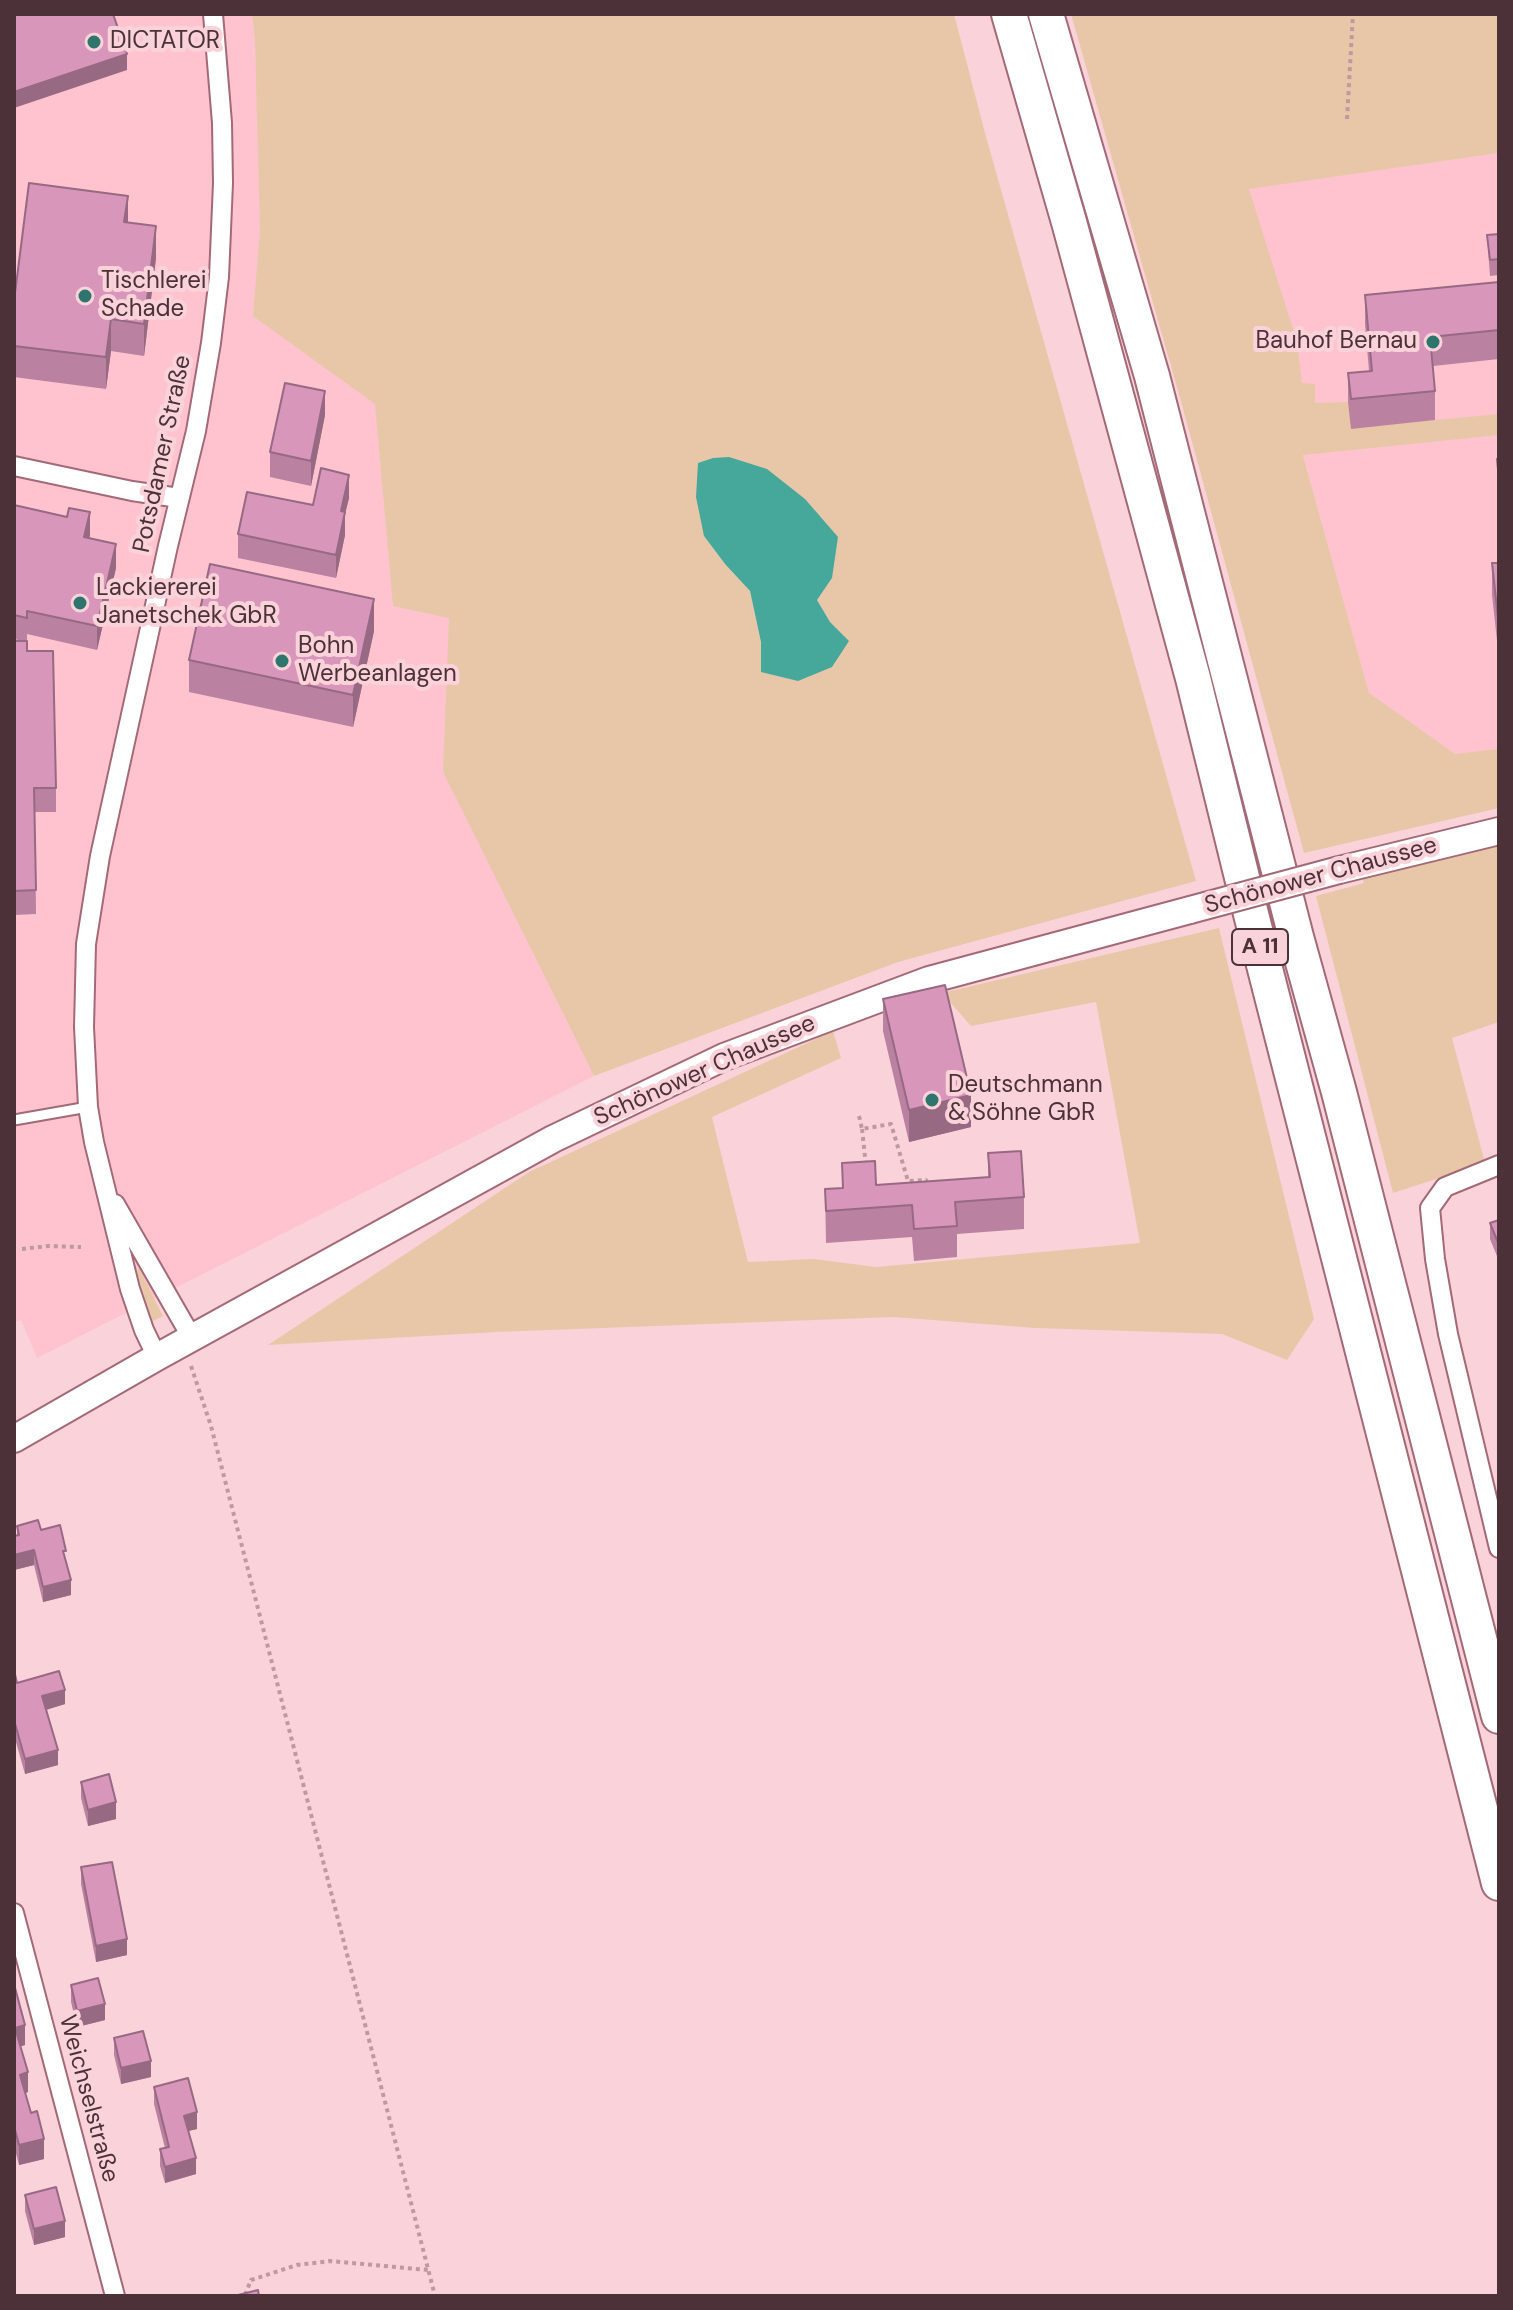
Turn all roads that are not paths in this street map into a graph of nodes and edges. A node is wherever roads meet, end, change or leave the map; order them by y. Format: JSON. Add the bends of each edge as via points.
{"nodes":[{"id":1,"x":213,"y":14,"type":"edge"},
{"id":2,"x":1009,"y":14,"type":"edge"},
{"id":3,"x":1046,"y":14,"type":"edge"},
{"id":4,"x":14,"y":466,"type":"edge"},
{"id":5,"x":179,"y":498,"type":"junction"},
{"id":6,"x":1499,"y":831,"type":"edge"},
{"id":7,"x":88,"y":1107,"type":"junction"},
{"id":8,"x":14,"y":1120,"type":"edge"},
{"id":9,"x":1499,"y":1165,"type":"edge"},
{"id":10,"x":104,"y":1184,"type":"junction"},
{"id":11,"x":192,"y":1338,"type":"junction"},
{"id":12,"x":157,"y":1357,"type":"junction"},
{"id":13,"x":14,"y":1439,"type":"edge"},
{"id":14,"x":1499,"y":1548,"type":"edge"},
{"id":15,"x":1499,"y":1716,"type":"edge"},
{"id":16,"x":1499,"y":1883,"type":"edge"},
{"id":17,"x":14,"y":1913,"type":"edge"},
{"id":18,"x":115,"y":2296,"type":"edge"}],
"edges":[{"from":1,"to":5,"type":"street","name":"Potsdamer Straße","via":[[222,123],[219,277],[196,431]]},
{"from":2,"to":16,"type":"highway","number":"A 11","via":[[1189,662]]},
{"from":3,"to":15,"type":"highway","number":"A 11","via":[[1152,376]]},
{"from":4,"to":5,"type":"street"},
{"from":5,"to":7,"type":"street","name":"Potsdamer Straße","via":[[100,856],[86,944]]},
{"from":6,"to":11,"type":"main road","name":"Schönower Chaussee","bridge":true,"via":[[929,980],[724,1057],[553,1139]]},
{"from":7,"to":8,"type":"lane"},
{"from":7,"to":10,"type":"street","name":"Potsdamer Straße"},
{"from":9,"to":14,"type":"street","via":[[1445,1187],[1430,1208],[1448,1334]]},
{"from":10,"to":11,"type":"street","name":"Potsdamer Straße"},
{"from":10,"to":12,"type":"street","name":"Potsdamer Straße","via":[[130,1289]]},
{"from":11,"to":12,"type":"main road","name":"Schönower Chaussee"},
{"from":12,"to":13,"type":"main road","name":"Schönower Chaussee"},
{"from":17,"to":18,"type":"street","name":"Weichselstraße"}]}
